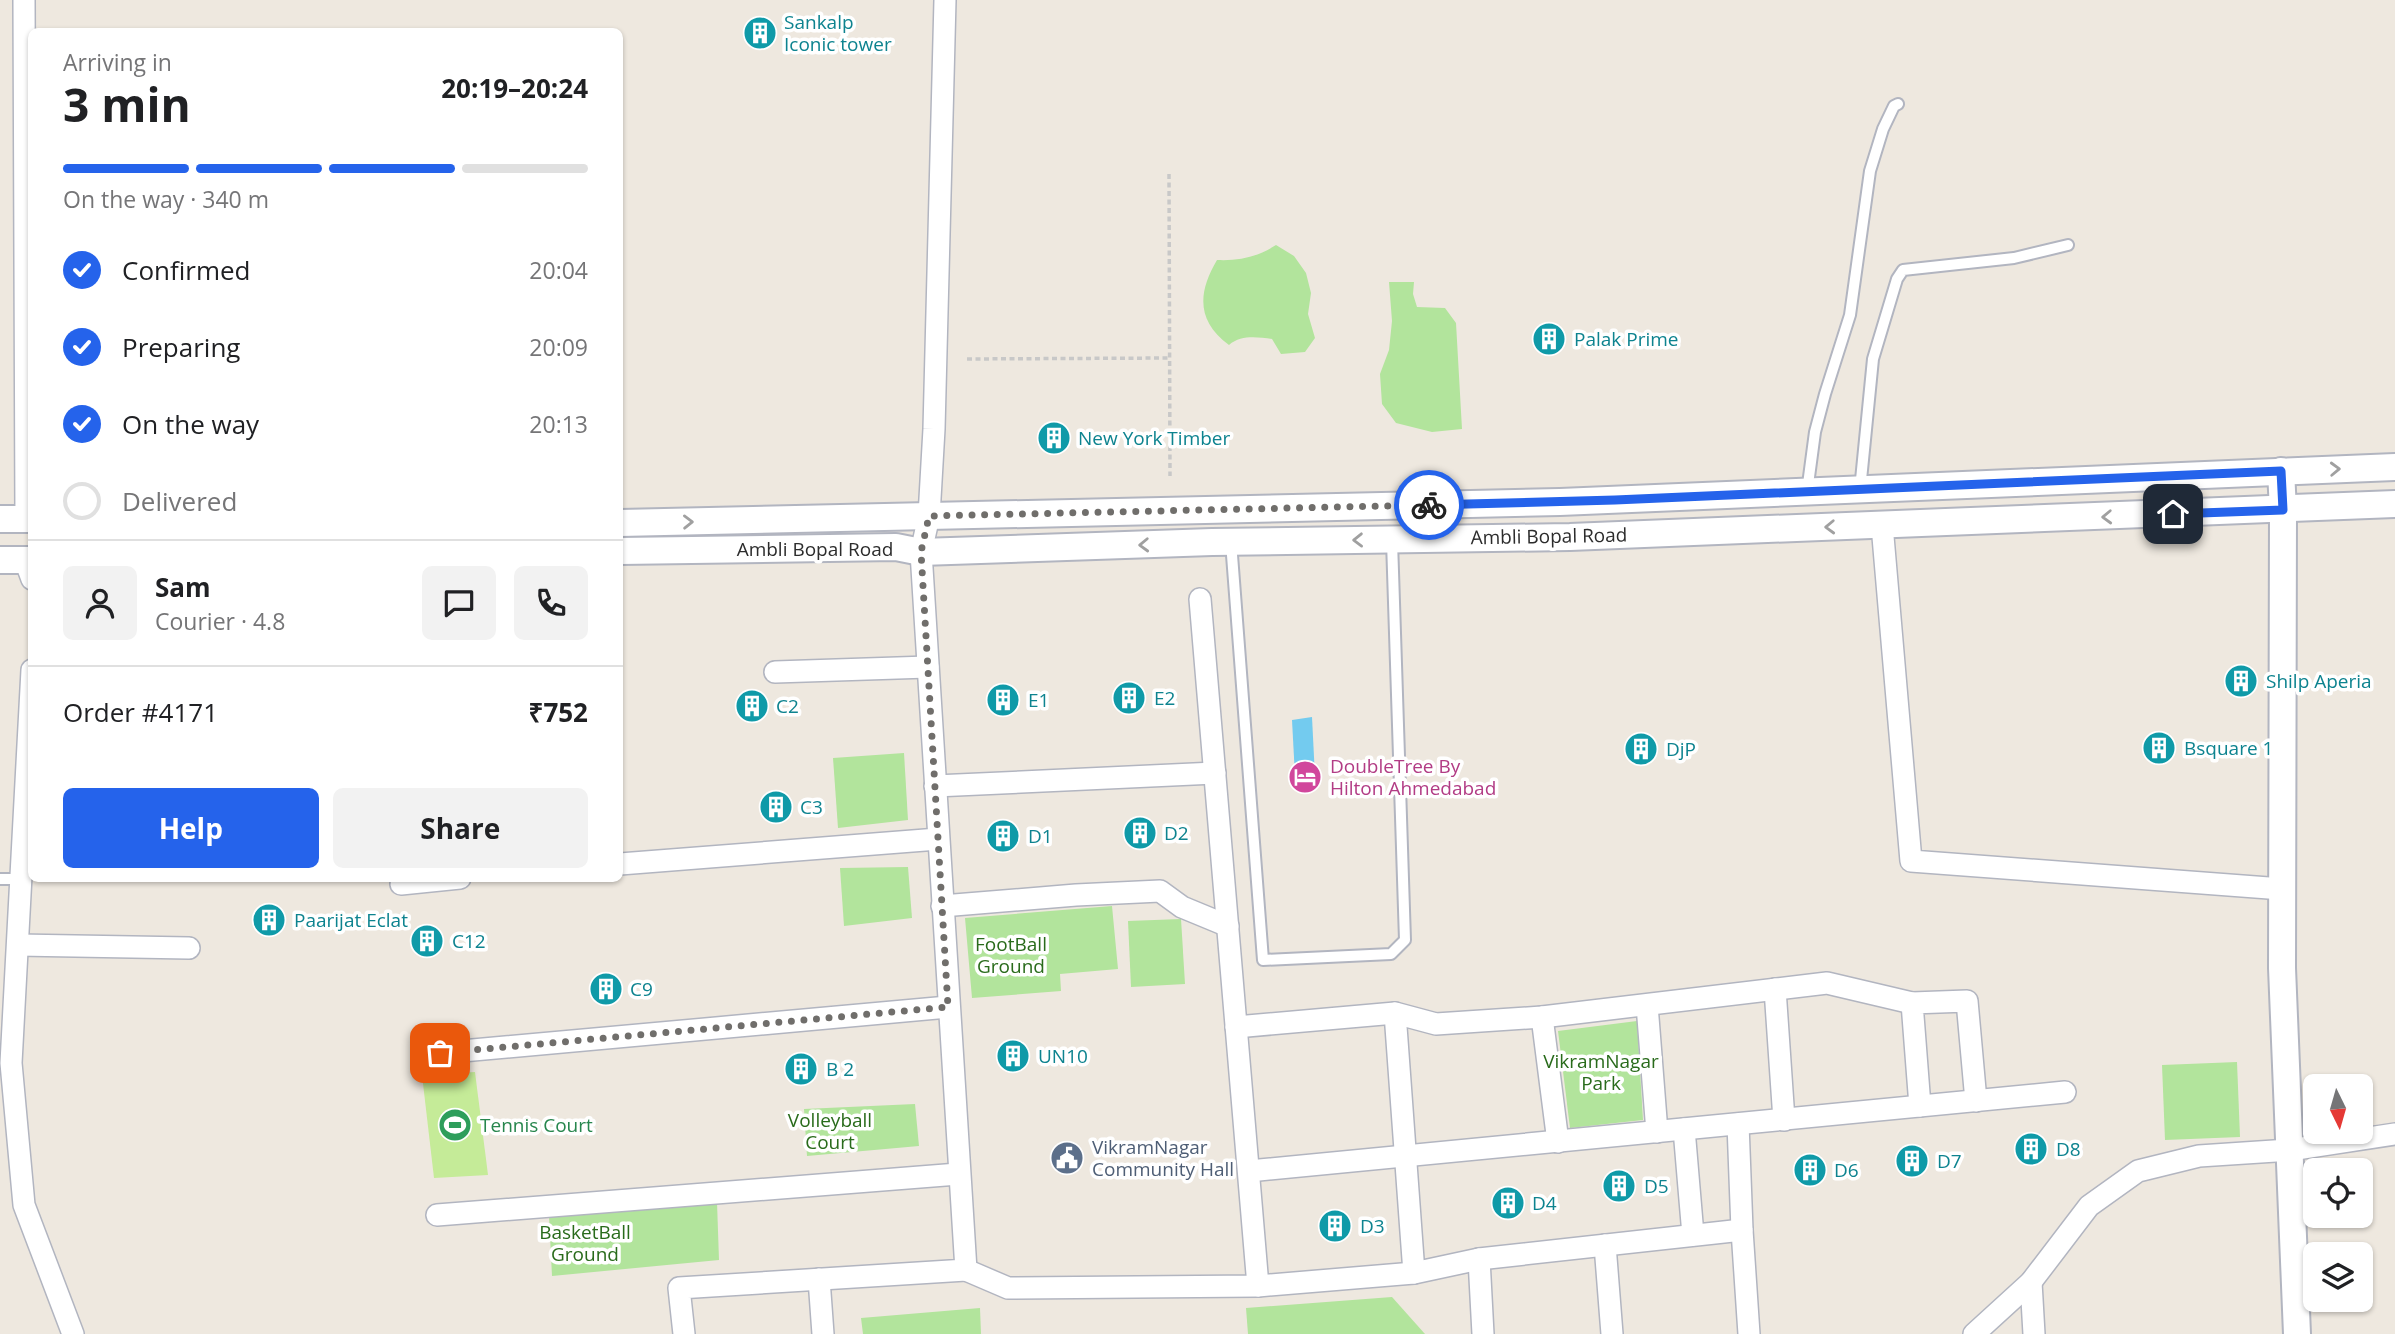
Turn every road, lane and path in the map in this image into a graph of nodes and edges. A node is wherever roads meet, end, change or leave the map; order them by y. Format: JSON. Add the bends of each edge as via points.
{"nodes":[{"id":1,"x":24,"y":0,"type":"edge"},
{"id":2,"x":945,"y":0,"type":"edge"},
{"id":3,"x":1898,"y":104,"type":"dead end"},
{"id":4,"x":1169,"y":174,"type":"dead end"},
{"id":5,"x":2068,"y":244,"type":"dead end"},
{"id":6,"x":1170,"y":358,"type":"junction"},
{"id":7,"x":967,"y":359,"type":"dead end"},
{"id":8,"x":2395,"y":467,"type":"edge"},
{"id":9,"x":2281,"y":471,"type":"junction"},
{"id":10,"x":1170,"y":476,"type":"dead end"},
{"id":11,"x":1860,"y":489,"type":"junction"},
{"id":12,"x":1807,"y":492,"type":"junction"},
{"id":13,"x":2395,"y":504,"type":"edge"},
{"id":14,"x":2283,"y":510,"type":"junction"},
{"id":15,"x":929,"y":516,"type":"junction"},
{"id":16,"x":19,"y":519,"type":"edge"},
{"id":17,"x":623,"y":523,"type":"edge"},
{"id":18,"x":1882,"y":525,"type":"junction"},
{"id":19,"x":1392,"y":540,"type":"junction"},
{"id":20,"x":1231,"y":542,"type":"junction"},
{"id":21,"x":623,"y":551,"type":"edge"},
{"id":22,"x":921,"y":552,"type":"junction"},
{"id":23,"x":1200,"y":599,"type":"dead end"},
{"id":24,"x":928,"y":667,"type":"junction"},
{"id":25,"x":775,"y":672,"type":"dead end"},
{"id":26,"x":28,"y":754,"type":"edge"},
{"id":27,"x":1215,"y":773,"type":"junction"},
{"id":28,"x":935,"y":786,"type":"junction"},
{"id":29,"x":938,"y":839,"type":"junction"},
{"id":30,"x":623,"y":864,"type":"edge"},
{"id":31,"x":0,"y":879,"type":"edge"},
{"id":32,"x":22,"y":879,"type":"junction"},
{"id":33,"x":421,"y":882,"type":"edge"},
{"id":34,"x":401,"y":884,"type":"dead end"},
{"id":35,"x":2282,"y":889,"type":"junction"},
{"id":36,"x":942,"y":906,"type":"junction"},
{"id":37,"x":1228,"y":926,"type":"junction"},
{"id":38,"x":18,"y":945,"type":"junction"},
{"id":39,"x":189,"y":948,"type":"dead end"},
{"id":40,"x":1775,"y":989,"type":"junction"},
{"id":41,"x":1912,"y":1003,"type":"junction"},
{"id":42,"x":1647,"y":1005,"type":"junction"},
{"id":43,"x":948,"y":1007,"type":"junction"},
{"id":44,"x":1395,"y":1013,"type":"junction"},
{"id":45,"x":1542,"y":1017,"type":"junction"},
{"id":46,"x":1236,"y":1027,"type":"junction"},
{"id":47,"x":440,"y":1053,"type":"dead end"},
{"id":48,"x":2065,"y":1092,"type":"dead end"},
{"id":49,"x":1976,"y":1101,"type":"junction"},
{"id":50,"x":1920,"y":1106,"type":"junction"},
{"id":51,"x":1784,"y":1119,"type":"junction"},
{"id":52,"x":1738,"y":1124,"type":"junction"},
{"id":53,"x":1684,"y":1129,"type":"junction"},
{"id":54,"x":1657,"y":1132,"type":"junction"},
{"id":55,"x":2395,"y":1134,"type":"edge"},
{"id":56,"x":1558,"y":1142,"type":"junction"},
{"id":57,"x":2290,"y":1150,"type":"junction"},
{"id":58,"x":1406,"y":1156,"type":"junction"},
{"id":59,"x":1249,"y":1171,"type":"junction"},
{"id":60,"x":958,"y":1174,"type":"junction"},
{"id":61,"x":437,"y":1215,"type":"dead end"},
{"id":62,"x":1742,"y":1230,"type":"junction"},
{"id":63,"x":1693,"y":1235,"type":"junction"},
{"id":64,"x":1605,"y":1245,"type":"junction"},
{"id":65,"x":1479,"y":1259,"type":"junction"},
{"id":66,"x":965,"y":1269,"type":"junction"},
{"id":67,"x":1415,"y":1273,"type":"junction"},
{"id":68,"x":818,"y":1279,"type":"junction"},
{"id":69,"x":2031,"y":1282,"type":"junction"},
{"id":70,"x":1258,"y":1286,"type":"junction"},
{"id":71,"x":73,"y":1334,"type":"edge"},
{"id":72,"x":684,"y":1334,"type":"edge"},
{"id":73,"x":823,"y":1334,"type":"edge"},
{"id":74,"x":1483,"y":1334,"type":"edge"},
{"id":75,"x":1612,"y":1334,"type":"edge"},
{"id":76,"x":1749,"y":1334,"type":"edge"},
{"id":77,"x":1973,"y":1334,"type":"edge"},
{"id":78,"x":2034,"y":1334,"type":"edge"},
{"id":79,"x":2297,"y":1334,"type":"edge"}],
"edges":[{"from":1,"to":16,"type":"street"},
{"from":2,"to":15,"type":"street"},
{"from":3,"to":12,"type":"lane","via":[[1883,129],[1870,172],[1850,315],[1821,407]]},
{"from":4,"to":6,"type":"path"},
{"from":5,"to":11,"type":"lane","via":[[2014,258],[1903,270],[1873,359]]},
{"from":6,"to":7,"type":"path"},
{"from":6,"to":10,"type":"path"},
{"from":9,"to":8,"type":"street","name":"Ambli Bopal Road","one_way":true},
{"from":9,"to":11,"type":"street","name":"Ambli Bopal Road"},
{"from":9,"to":14,"type":"street"},
{"from":11,"to":12,"type":"street","name":"Ambli Bopal Road"},
{"from":12,"to":15,"type":"street","name":"Ambli Bopal Road"},
{"from":13,"to":14,"type":"street","name":"Ambli Bopal Road"},
{"from":14,"to":18,"type":"street","name":"Ambli Bopal Road","one_way":true},
{"from":14,"to":35,"type":"street"},
{"from":17,"to":15,"type":"street","name":"Ambli Bopal Road","one_way":true},
{"from":15,"to":22,"type":"street"},
{"from":18,"to":19,"type":"street","name":"Ambli Bopal Road","one_way":true},
{"from":18,"to":35,"type":"street","via":[[1911,860]]},
{"from":19,"to":20,"type":"street","name":"Ambli Bopal Road","one_way":true},
{"from":19,"to":20,"type":"lane","via":[[1405,940],[1391,954],[1263,960]]},
{"from":20,"to":22,"type":"street","name":"Ambli Bopal Road","one_way":true},
{"from":21,"to":22,"type":"street","name":"Ambli Bopal Road","via":[[896,547]]},
{"from":22,"to":24,"type":"street"},
{"from":23,"to":27,"type":"street"},
{"from":24,"to":25,"type":"street"},
{"from":24,"to":28,"type":"street"},
{"from":26,"to":32,"type":"street"},
{"from":27,"to":28,"type":"street"},
{"from":27,"to":37,"type":"street"},
{"from":28,"to":29,"type":"street"},
{"from":29,"to":30,"type":"street"},
{"from":29,"to":36,"type":"street"},
{"from":31,"to":32,"type":"lane"},
{"from":32,"to":38,"type":"street"},
{"from":33,"to":34,"type":"street"},
{"from":35,"to":57,"type":"street"},
{"from":36,"to":37,"type":"street","via":[[1160,891],[1182,908]]},
{"from":36,"to":43,"type":"street"},
{"from":37,"to":46,"type":"street"},
{"from":38,"to":39,"type":"street"},
{"from":38,"to":71,"type":"street","via":[[11,1063],[24,1205]]},
{"from":40,"to":41,"type":"street","via":[[1828,983]]},
{"from":40,"to":42,"type":"street"},
{"from":40,"to":51,"type":"street"},
{"from":41,"to":49,"type":"street","via":[[1967,1001]]},
{"from":41,"to":50,"type":"street"},
{"from":42,"to":45,"type":"street"},
{"from":42,"to":54,"type":"street"},
{"from":43,"to":47,"type":"street"},
{"from":43,"to":60,"type":"street"},
{"from":44,"to":45,"type":"street","via":[[1436,1024]]},
{"from":44,"to":46,"type":"street"},
{"from":44,"to":58,"type":"street"},
{"from":45,"to":56,"type":"street"},
{"from":46,"to":59,"type":"street"},
{"from":48,"to":49,"type":"street"},
{"from":49,"to":50,"type":"street"},
{"from":50,"to":51,"type":"street"},
{"from":51,"to":52,"type":"street"},
{"from":52,"to":53,"type":"street"},
{"from":52,"to":62,"type":"street"},
{"from":53,"to":54,"type":"street"},
{"from":53,"to":63,"type":"street"},
{"from":54,"to":56,"type":"street"},
{"from":55,"to":57,"type":"street"},
{"from":56,"to":58,"type":"street"},
{"from":57,"to":69,"type":"street","via":[[2199,1156],[2138,1171],[2089,1206]]},
{"from":57,"to":79,"type":"street"},
{"from":58,"to":59,"type":"street"},
{"from":58,"to":67,"type":"street"},
{"from":59,"to":70,"type":"street"},
{"from":60,"to":61,"type":"street"},
{"from":60,"to":66,"type":"street"},
{"from":62,"to":63,"type":"street"},
{"from":62,"to":76,"type":"street"},
{"from":63,"to":64,"type":"street"},
{"from":64,"to":65,"type":"street"},
{"from":64,"to":75,"type":"street"},
{"from":65,"to":67,"type":"street"},
{"from":65,"to":74,"type":"street"},
{"from":66,"to":68,"type":"street"},
{"from":66,"to":70,"type":"street","via":[[1008,1288]]},
{"from":67,"to":70,"type":"street"},
{"from":68,"to":72,"type":"street","via":[[679,1288]]},
{"from":68,"to":73,"type":"street"},
{"from":69,"to":77,"type":"street"},
{"from":69,"to":78,"type":"street"}]}
